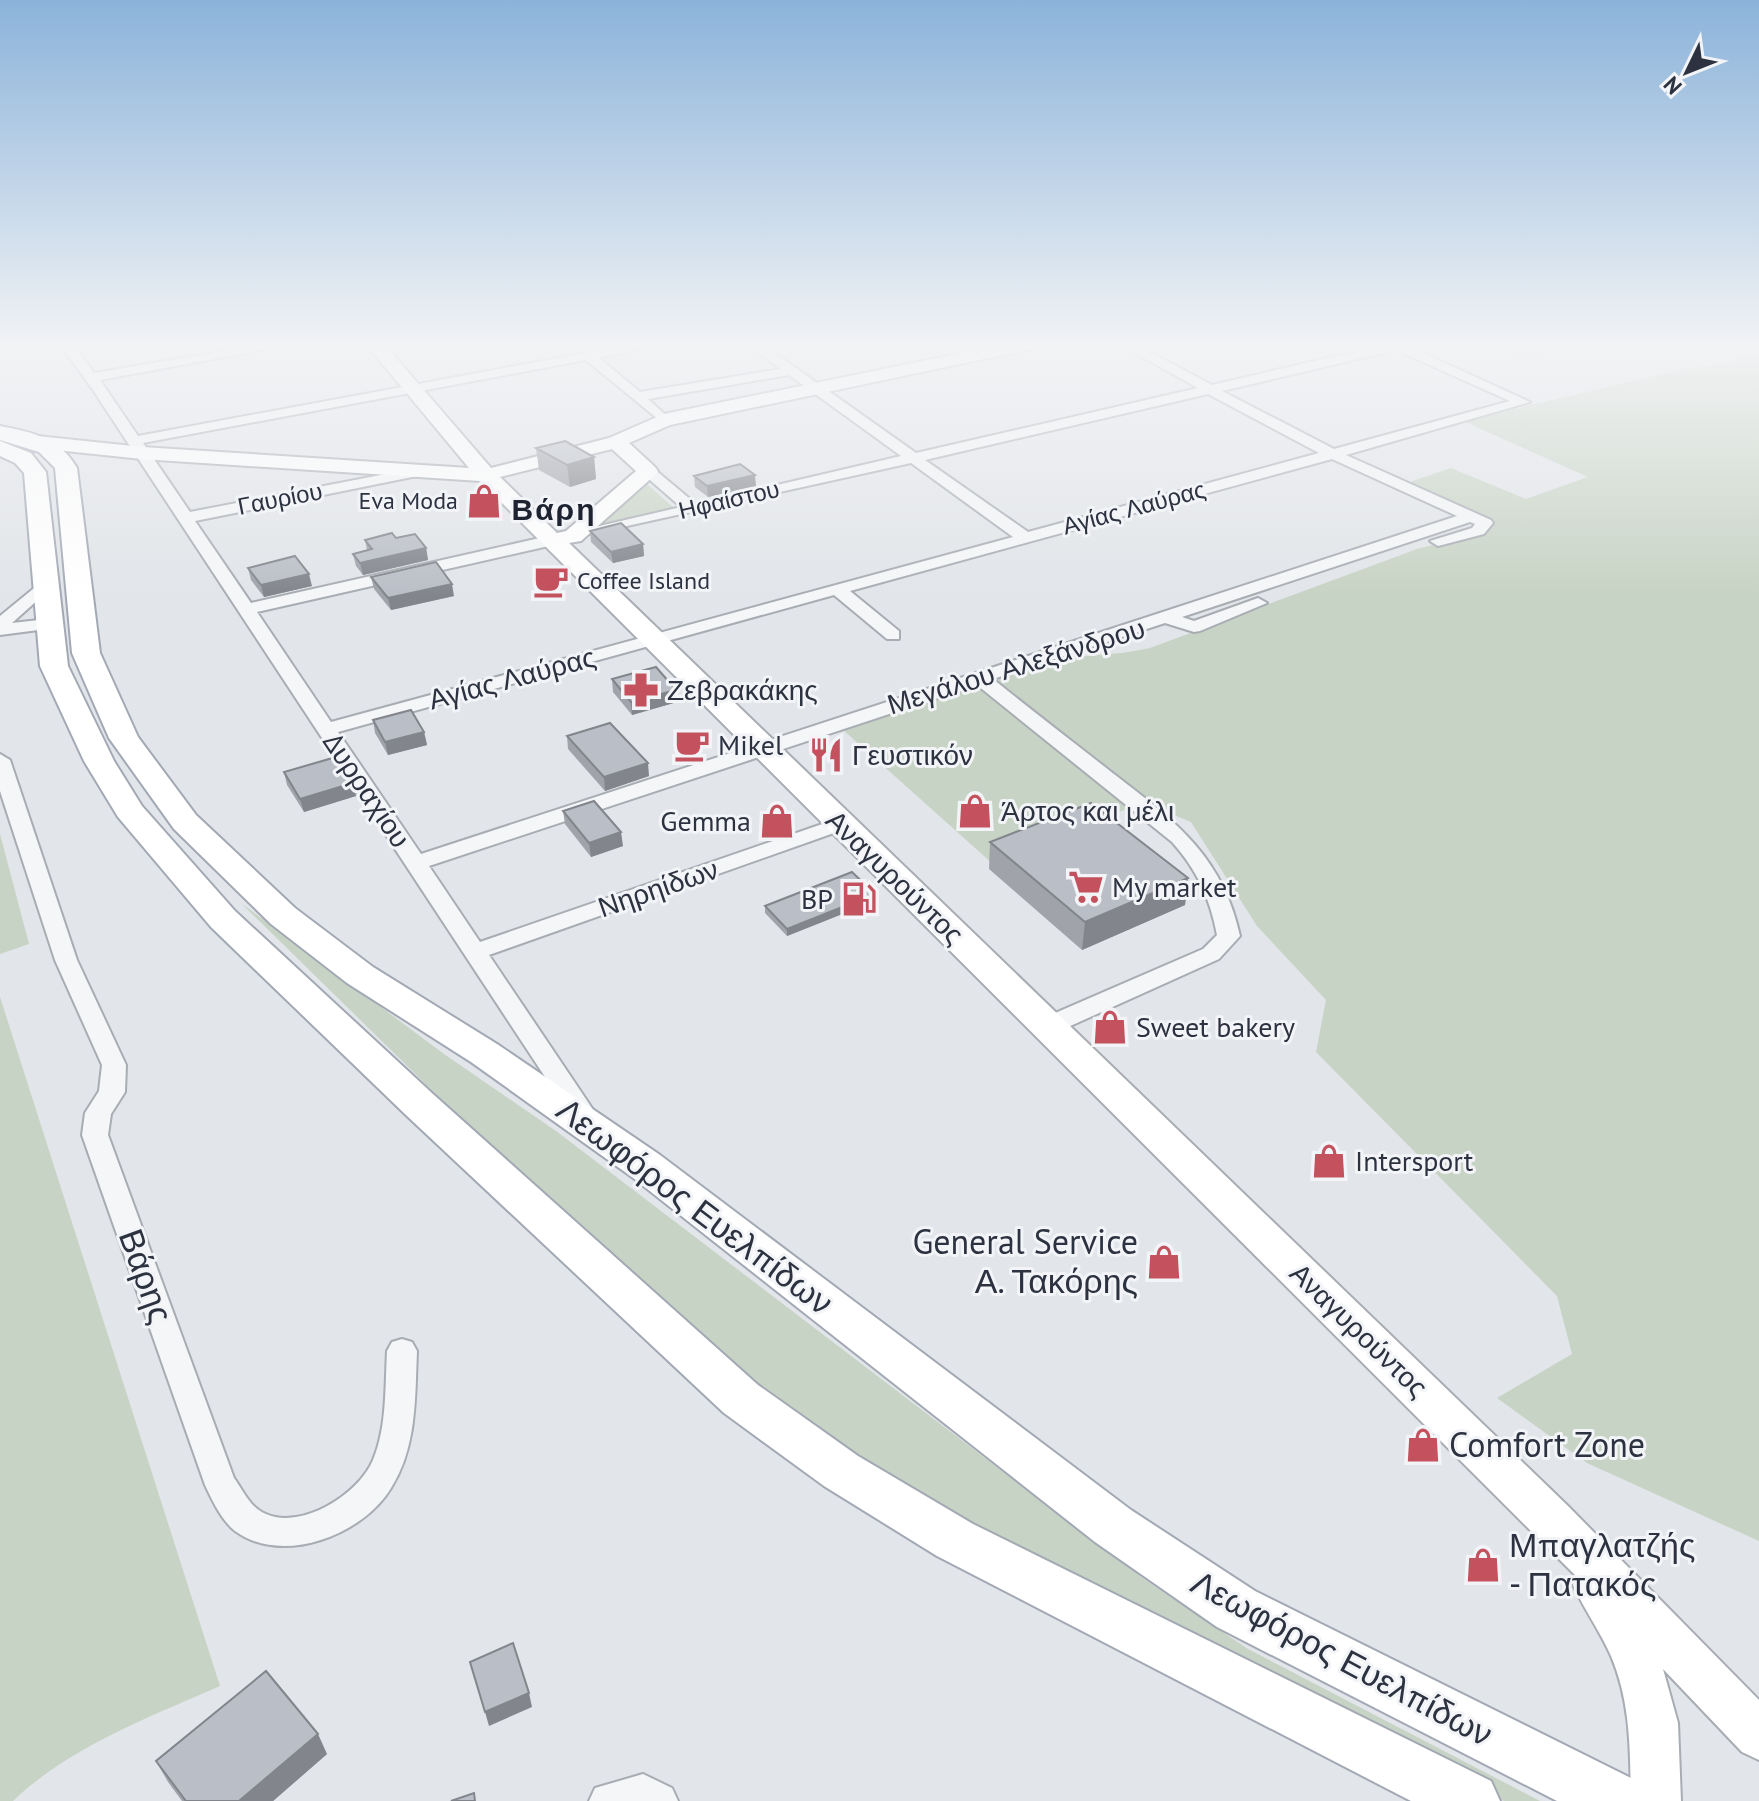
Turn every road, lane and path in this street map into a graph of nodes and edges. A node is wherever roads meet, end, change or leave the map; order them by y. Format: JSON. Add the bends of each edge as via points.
{"nodes":[{"id":1,"x":126,"y":428,"type":"edge"},
{"id":2,"x":226,"y":428,"type":"edge"},
{"id":3,"x":447,"y":428,"type":"edge"},
{"id":4,"x":646,"y":428,"type":"edge"},
{"id":5,"x":871,"y":428,"type":"edge"},
{"id":6,"x":1045,"y":428,"type":"edge"},
{"id":7,"x":1286,"y":428,"type":"edge"},
{"id":8,"x":1426,"y":428,"type":"edge"},
{"id":9,"x":0,"y":433,"type":"edge"},
{"id":10,"x":616,"y":442,"type":"junction"},
{"id":11,"x":138,"y":447,"type":"junction"},
{"id":12,"x":29,"y":451,"type":"edge"},
{"id":13,"x":1334,"y":453,"type":"junction"},
{"id":14,"x":914,"y":459,"type":"junction"},
{"id":15,"x":422,"y":471,"type":"junction"},
{"id":16,"x":648,"y":471,"type":"junction"},
{"id":17,"x":486,"y":475,"type":"junction"},
{"id":18,"x":693,"y":509,"type":"junction"},
{"id":19,"x":185,"y":518,"type":"junction"},
{"id":20,"x":563,"y":538,"type":"junction"},
{"id":21,"x":1025,"y":538,"type":"junction"},
{"id":22,"x":837,"y":589,"type":"junction"},
{"id":23,"x":247,"y":609,"type":"junction"},
{"id":24,"x":23,"y":616,"type":"edge"},
{"id":25,"x":893,"y":635,"type":"dead end"},
{"id":26,"x":653,"y":639,"type":"junction"},
{"id":27,"x":977,"y":676,"type":"junction"},
{"id":28,"x":326,"y":729,"type":"junction"},
{"id":29,"x":763,"y":747,"type":"junction"},
{"id":30,"x":0,"y":760,"type":"edge"},
{"id":31,"x":841,"y":824,"type":"junction"},
{"id":32,"x":416,"y":863,"type":"junction"},
{"id":33,"x":475,"y":952,"type":"junction"},
{"id":34,"x":1048,"y":1026,"type":"junction"},
{"id":35,"x":592,"y":1128,"type":"junction"},
{"id":36,"x":402,"y":1351,"type":"dead end"},
{"id":37,"x":1552,"y":1520,"type":"junction"},
{"id":38,"x":1759,"y":1735,"type":"edge"},
{"id":39,"x":608,"y":1801,"type":"edge"},
{"id":40,"x":659,"y":1801,"type":"edge"},
{"id":41,"x":1471,"y":1801,"type":"edge"},
{"id":42,"x":1617,"y":1801,"type":"edge"},
{"id":43,"x":1656,"y":1801,"type":"edge"}],
"edges":[{"from":1,"to":11,"type":"street","name":"Δυρραχίου"},
{"from":2,"to":11,"type":"street"},
{"from":3,"to":17,"type":"main road","name":"Αναγυρούντος"},
{"from":4,"to":10,"type":"main road"},
{"from":5,"to":14,"type":"street"},
{"from":6,"to":14,"type":"street","name":"Ηφαίστου"},
{"from":7,"to":13,"type":"street","name":"Μεγάλου Αλεξάνδρου"},
{"from":8,"to":13,"type":"street","name":"Αγίας Λαύρας"},
{"from":9,"to":12,"type":"main road"},
{"from":10,"to":16,"type":"main road"},
{"from":10,"to":17,"type":"main road"},
{"from":11,"to":12,"type":"main road"},
{"from":11,"to":12,"type":"main road"},
{"from":11,"to":15,"type":"main road"},
{"from":11,"to":19,"type":"street","name":"Δυρραχίου"},
{"from":12,"to":24,"type":"main road","via":[[38,480]]},
{"from":12,"to":35,"type":"main road","name":"Λεωφόρος Ευελπίδων","via":[[70,500],[86,653],[124,738],[185,822],[283,916],[360,975]]},
{"from":13,"to":21,"type":"street","name":"Αγίας Λαύρας"},
{"from":13,"to":27,"type":"street","name":"Μεγάλου Αλεξάνδρου","via":[[1472,516]]},
{"from":14,"to":18,"type":"street","name":"Ηφαίστου"},
{"from":14,"to":21,"type":"street"},
{"from":15,"to":17,"type":"main road"},
{"from":15,"to":19,"type":"street","name":"Γαυρίου"},
{"from":16,"to":18,"type":"street"},
{"from":16,"to":20,"type":"main road"},
{"from":17,"to":20,"type":"main road","name":"Αναγυρούντος"},
{"from":18,"to":20,"type":"street","name":"Ηφαίστου"},
{"from":19,"to":23,"type":"street","name":"Δυρραχίου"},
{"from":20,"to":23,"type":"street","name":"Ηφαίστου"},
{"from":20,"to":26,"type":"main road","name":"Αναγυρούντος"},
{"from":21,"to":22,"type":"street","name":"Αγίας Λαύρας"},
{"from":22,"to":25,"type":"street"},
{"from":22,"to":26,"type":"street","name":"Αγίας Λαύρας"},
{"from":23,"to":28,"type":"street","name":"Δυρραχίου"},
{"from":24,"to":41,"type":"main road","via":[[54,666],[99,761],[172,864],[420,1105],[741,1399],[841,1471],[955,1540]]},
{"from":26,"to":28,"type":"street","name":"Αγίας Λαύρας"},
{"from":26,"to":29,"type":"main road","name":"Αναγυρούντος"},
{"from":27,"to":29,"type":"street","name":"Μεγάλου Αλεξάνδρου"},
{"from":27,"to":34,"type":"street","via":[[1187,844],[1224,906],[1229,936],[1211,954]]},
{"from":28,"to":32,"type":"street","name":"Δυρραχίου"},
{"from":29,"to":31,"type":"main road","name":"Αναγυρούντος"},
{"from":29,"to":32,"type":"street","name":"Μεγάλου Αλεξάνδρου"},
{"from":30,"to":36,"type":"street","name":"Βάρης","via":[[66,960],[114,1065],[112,1092],[98,1113],[95,1135],[221,1485],[247,1521],[275,1533],[314,1527],[353,1509],[381,1478],[393,1439]]},
{"from":31,"to":33,"type":"street","name":"Νηρηίδων"},
{"from":31,"to":34,"type":"main road","name":"Αναγυρούντος"},
{"from":32,"to":33,"type":"street","name":"Δυρραχίου"},
{"from":33,"to":35,"type":"street","name":"Δυρραχίου"},
{"from":34,"to":37,"type":"main road","name":"Αναγυρούντος"},
{"from":35,"to":42,"type":"main road","name":"Λεωφόρος Ευελπίδων","via":[[1113,1526],[1236,1609]]},
{"from":37,"to":38,"type":"main road","name":"Αναγυρούντος"},
{"from":37,"to":43,"type":"main road","name":"Αναγυρούντος","via":[[1614,1613],[1645,1680],[1656,1749]]},
{"from":39,"to":40,"type":"street","via":[[643,1792]]}]}
